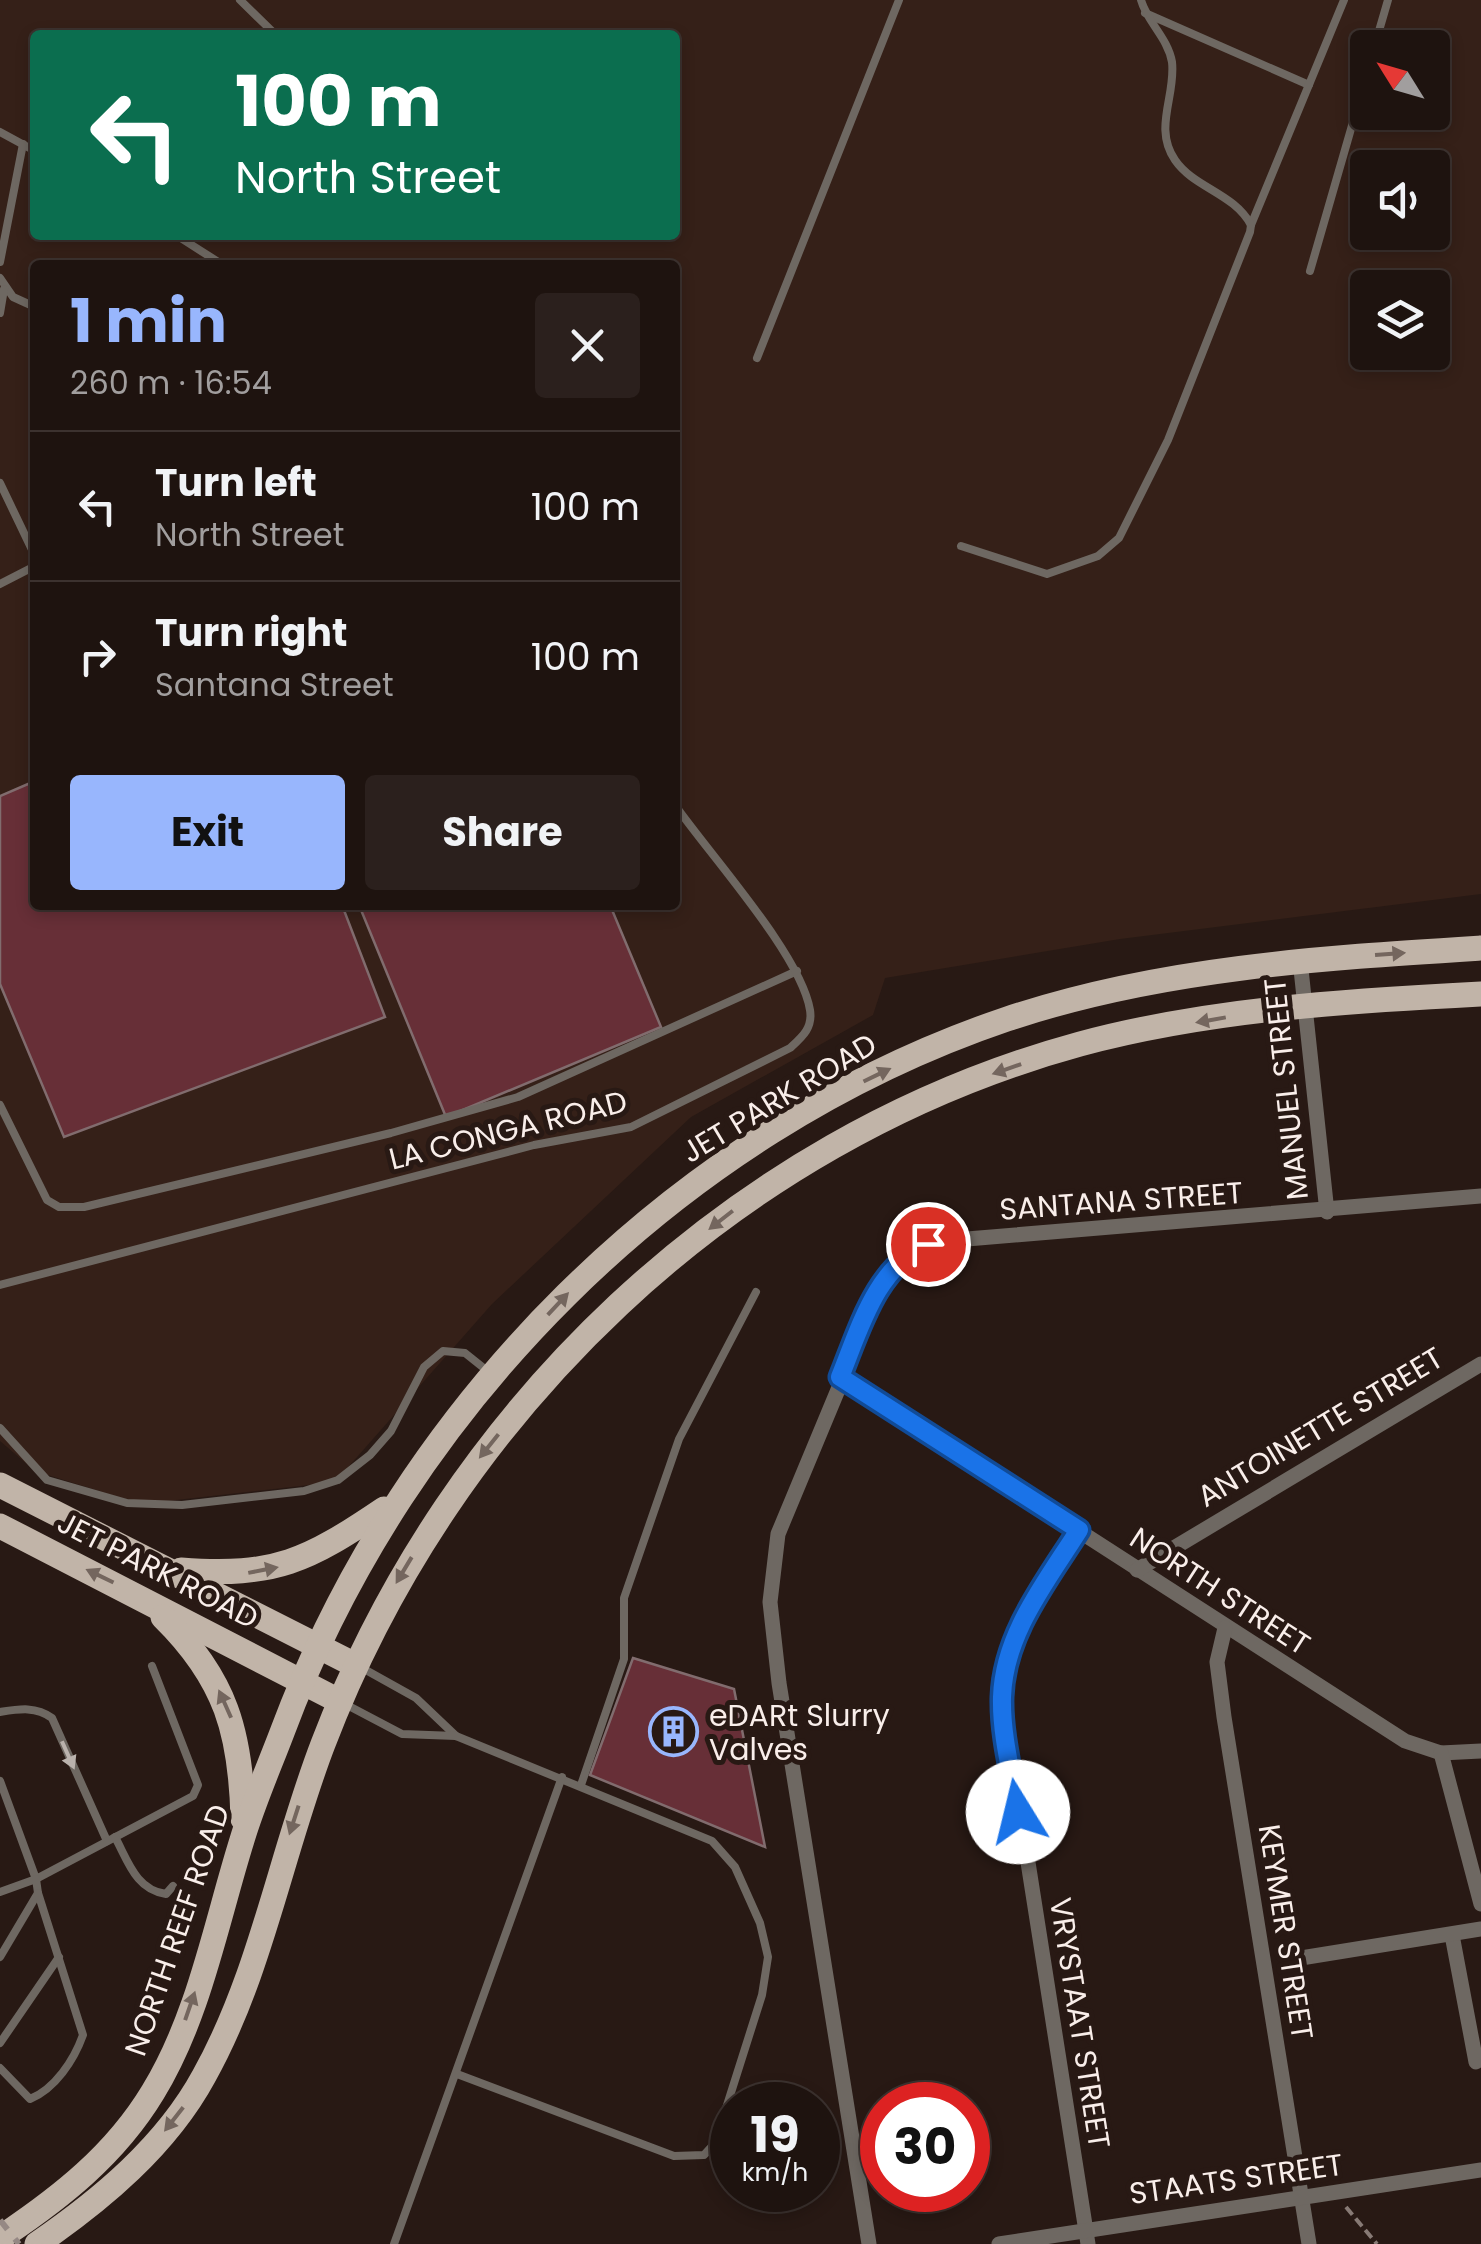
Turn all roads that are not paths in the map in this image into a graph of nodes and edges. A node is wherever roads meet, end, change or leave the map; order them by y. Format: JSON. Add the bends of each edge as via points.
{"nodes":[{"id":1,"x":240,"y":0,"type":"edge"},
{"id":2,"x":899,"y":0,"type":"edge"},
{"id":3,"x":1141,"y":0,"type":"edge"},
{"id":4,"x":1344,"y":0,"type":"edge"},
{"id":5,"x":1388,"y":0,"type":"edge"},
{"id":6,"x":1145,"y":13,"type":"junction"},
{"id":7,"x":271,"y":30,"type":"edge"},
{"id":8,"x":1379,"y":30,"type":"edge"},
{"id":9,"x":1308,"y":85,"type":"junction"},
{"id":10,"x":1351,"y":130,"type":"edge"},
{"id":11,"x":0,"y":132,"type":"edge"},
{"id":12,"x":22,"y":144,"type":"junction"},
{"id":13,"x":30,"y":148,"type":"edge"},
{"id":14,"x":1251,"y":225,"type":"junction"},
{"id":15,"x":184,"y":240,"type":"edge"},
{"id":16,"x":216,"y":260,"type":"edge"},
{"id":17,"x":0,"y":262,"type":"edge"},
{"id":18,"x":1310,"y":270,"type":"dead end"},
{"id":19,"x":0,"y":278,"type":"edge"},
{"id":20,"x":4,"y":289,"type":"junction"},
{"id":21,"x":30,"y":304,"type":"edge"},
{"id":22,"x":0,"y":313,"type":"edge"},
{"id":23,"x":757,"y":358,"type":"dead end"},
{"id":24,"x":0,"y":483,"type":"edge"},
{"id":25,"x":960,"y":546,"type":"dead end"},
{"id":26,"x":30,"y":547,"type":"edge"},
{"id":27,"x":30,"y":569,"type":"edge"},
{"id":28,"x":0,"y":584,"type":"edge"},
{"id":29,"x":680,"y":812,"type":"edge"},
{"id":30,"x":1481,"y":948,"type":"edge"},
{"id":31,"x":1300,"y":960,"type":"junction"},
{"id":32,"x":797,"y":971,"type":"junction"},
{"id":33,"x":1481,"y":994,"type":"edge"},
{"id":34,"x":1308,"y":1004,"type":"junction"},
{"id":35,"x":0,"y":1105,"type":"edge"},
{"id":36,"x":1481,"y":1196,"type":"edge"},
{"id":37,"x":1328,"y":1212,"type":"junction"},
{"id":38,"x":0,"y":1285,"type":"edge"},
{"id":39,"x":756,"y":1292,"type":"dead end"},
{"id":40,"x":1481,"y":1364,"type":"edge"},
{"id":41,"x":493,"y":1376,"type":"junction"},
{"id":42,"x":840,"y":1377,"type":"junction"},
{"id":43,"x":0,"y":1428,"type":"edge"},
{"id":44,"x":0,"y":1485,"type":"edge"},
{"id":45,"x":394,"y":1502,"type":"junction"},
{"id":46,"x":0,"y":1526,"type":"edge"},
{"id":47,"x":1079,"y":1530,"type":"junction"},
{"id":48,"x":166,"y":1568,"type":"junction"},
{"id":49,"x":1138,"y":1570,"type":"junction"},
{"id":50,"x":147,"y":1601,"type":"junction"},
{"id":51,"x":1226,"y":1628,"type":"junction"},
{"id":52,"x":317,"y":1644,"type":"junction"},
{"id":53,"x":355,"y":1665,"type":"junction"},
{"id":54,"x":152,"y":1666,"type":"dead end"},
{"id":55,"x":302,"y":1679,"type":"junction"},
{"id":56,"x":339,"y":1701,"type":"junction"},
{"id":57,"x":0,"y":1712,"type":"edge"},
{"id":58,"x":456,"y":1736,"type":"junction"},
{"id":59,"x":1481,"y":1751,"type":"edge"},
{"id":60,"x":1441,"y":1752,"type":"junction"},
{"id":61,"x":562,"y":1777,"type":"junction"},
{"id":62,"x":0,"y":1781,"type":"edge"},
{"id":63,"x":581,"y":1784,"type":"junction"},
{"id":64,"x":244,"y":1834,"type":"junction"},
{"id":65,"x":111,"y":1839,"type":"junction"},
{"id":66,"x":36,"y":1878,"type":"junction"},
{"id":67,"x":173,"y":1886,"type":"dead end"},
{"id":68,"x":0,"y":1892,"type":"edge"},
{"id":69,"x":38,"y":1893,"type":"junction"},
{"id":70,"x":1481,"y":1904,"type":"edge"},
{"id":71,"x":1481,"y":1929,"type":"edge"},
{"id":72,"x":1452,"y":1935,"type":"junction"},
{"id":73,"x":0,"y":1957,"type":"edge"},
{"id":74,"x":59,"y":1957,"type":"junction"},
{"id":75,"x":1300,"y":1958,"type":"dead end"},
{"id":76,"x":0,"y":2044,"type":"edge"},
{"id":77,"x":1476,"y":2062,"type":"dead end"},
{"id":78,"x":0,"y":2068,"type":"edge"},
{"id":79,"x":457,"y":2074,"type":"junction"},
{"id":80,"x":1481,"y":2170,"type":"edge"},
{"id":81,"x":1300,"y":2196,"type":"junction"},
{"id":82,"x":67,"y":2208,"type":"junction"},
{"id":83,"x":1087,"y":2236,"type":"edge"},
{"id":84,"x":0,"y":2238,"type":"edge"},
{"id":85,"x":37,"y":2244,"type":"edge"},
{"id":86,"x":394,"y":2244,"type":"edge"},
{"id":87,"x":869,"y":2244,"type":"edge"},
{"id":88,"x":1000,"y":2244,"type":"edge"},
{"id":89,"x":1309,"y":2244,"type":"edge"}],
"edges":[{"from":1,"to":7,"type":"lane"},
{"from":2,"to":23,"type":"lane"},
{"from":3,"to":6,"type":"lane"},
{"from":4,"to":9,"type":"lane"},
{"from":5,"to":8,"type":"lane"},
{"from":6,"to":9,"type":"lane"},
{"from":6,"to":14,"type":"lane","via":[[1171,58],[1166,139],[1177,163],[1237,204]]},
{"from":9,"to":14,"type":"lane"},
{"from":10,"to":18,"type":"lane"},
{"from":11,"to":12,"type":"lane"},
{"from":12,"to":13,"type":"lane"},
{"from":12,"to":17,"type":"lane"},
{"from":14,"to":25,"type":"lane","via":[[1168,440],[1119,538],[1098,556],[1048,574]]},
{"from":15,"to":16,"type":"lane"},
{"from":19,"to":20,"type":"lane"},
{"from":20,"to":21,"type":"lane"},
{"from":20,"to":22,"type":"lane"},
{"from":24,"to":26,"type":"lane"},
{"from":27,"to":28,"type":"lane"},
{"from":29,"to":32,"type":"lane","name":"LA CONGA ROAD"},
{"from":31,"to":30,"type":"main road","name":"JET PARK ROAD","one_way":true},
{"from":31,"to":34,"type":"street","name":"MANUEL STREET"},
{"from":41,"to":31,"type":"main road","name":"JET PARK ROAD","one_way":true,"via":[[631,1234],[706,1175],[839,1094],[1006,1020],[1105,992]]},
{"from":32,"to":35,"type":"lane","via":[[518,1097],[84,1207],[47,1200]]},
{"from":32,"to":38,"type":"lane","name":"LA CONGA ROAD","via":[[811,1012],[807,1032],[790,1048],[631,1127],[534,1145]]},
{"from":33,"to":34,"type":"main road"},
{"from":34,"to":37,"type":"street","name":"MANUEL STREET"},
{"from":34,"to":53,"type":"main road","one_way":true,"via":[[1080,1044],[965,1083],[855,1136],[738,1207],[632,1290],[539,1385],[456,1488]]},
{"from":36,"to":37,"type":"street","name":"SANTANA STREET"},
{"from":37,"to":42,"type":"street","name":"SANTANA STREET","via":[[928,1244],[898,1262],[882,1284]]},
{"from":39,"to":63,"type":"lane","via":[[679,1439],[624,1598],[624,1660]]},
{"from":40,"to":49,"type":"street","name":"ANTOINETTE STREET"},
{"from":41,"to":43,"type":"lane","via":[[465,1353],[444,1351],[424,1367],[391,1431],[351,1471],[321,1487],[248,1498],[156,1506],[91,1496],[40,1476]]},
{"from":41,"to":45,"type":"main road","name":"JET PARK ROAD"},
{"from":42,"to":47,"type":"street","name":"NORTH STREET"},
{"from":42,"to":87,"type":"street","name":"SANTANA STREET","via":[[778,1534],[770,1602]]},
{"from":44,"to":48,"type":"main road","name":"JET PARK ROAD"},
{"from":48,"to":45,"type":"main road","one_way":true,"via":[[242,1573],[291,1563],[331,1546]]},
{"from":45,"to":52,"type":"main road","name":"JET PARK ROAD"},
{"from":50,"to":46,"type":"main road","name":"JET PARK ROAD","one_way":true},
{"from":47,"to":49,"type":"street","name":"NORTH STREET"},
{"from":47,"to":83,"type":"street","name":"VRYSTAAT STREET","via":[[1022,1620],[1002,1698]]},
{"from":48,"to":52,"type":"main road","name":"JET PARK ROAD"},
{"from":49,"to":51,"type":"street","name":"NORTH STREET"},
{"from":50,"to":55,"type":"main road","name":"JET PARK ROAD"},
{"from":64,"to":50,"type":"main road","one_way":true,"via":[[242,1766],[228,1709],[205,1666]]},
{"from":51,"to":60,"type":"street","name":"NORTH STREET","via":[[1405,1741]]},
{"from":51,"to":81,"type":"street","name":"KEYMER STREET","via":[[1218,1662],[1222,1700]]},
{"from":52,"to":53,"type":"main road","name":"JET PARK ROAD"},
{"from":52,"to":55,"type":"main road","name":"NORTH REEF ROAD"},
{"from":53,"to":56,"type":"main road","name":"NORTH REEF ROAD"},
{"from":53,"to":58,"type":"lane","via":[[416,1698]]},
{"from":54,"to":65,"type":"lane","via":[[198,1785],[174,1810]]},
{"from":55,"to":56,"type":"main road","name":"JET PARK ROAD"},
{"from":55,"to":64,"type":"main road","name":"NORTH REEF ROAD"},
{"from":56,"to":58,"type":"lane","via":[[402,1734]]},
{"from":56,"to":82,"type":"main road","name":"NORTH REEF ROAD","one_way":true,"via":[[232,2018],[203,2080],[141,2158]]},
{"from":57,"to":65,"type":"lane","one_way":true,"via":[[22,1708],[52,1718]]},
{"from":58,"to":61,"type":"lane"},
{"from":59,"to":60,"type":"street","name":"NORTH STREET"},
{"from":60,"to":70,"type":"street"},
{"from":61,"to":63,"type":"lane"},
{"from":61,"to":79,"type":"lane"},
{"from":62,"to":66,"type":"lane"},
{"from":63,"to":79,"type":"lane","via":[[712,1840],[735,1867],[767,1941],[765,1981],[715,2143],[698,2157],[674,2156]]},
{"from":82,"to":64,"type":"main road","name":"NORTH REEF ROAD","one_way":true,"via":[[154,2090],[181,2034]]},
{"from":65,"to":66,"type":"lane"},
{"from":65,"to":67,"type":"lane","via":[[140,1882],[166,1894]]},
{"from":66,"to":68,"type":"lane"},
{"from":66,"to":69,"type":"lane"},
{"from":69,"to":73,"type":"lane"},
{"from":69,"to":74,"type":"lane"},
{"from":71,"to":72,"type":"street"},
{"from":72,"to":75,"type":"street"},
{"from":72,"to":77,"type":"street"},
{"from":74,"to":76,"type":"lane"},
{"from":74,"to":78,"type":"lane","via":[[83,2035],[77,2052],[45,2093],[30,2099]]},
{"from":79,"to":86,"type":"lane"},
{"from":80,"to":81,"type":"street","name":"STAATS STREET"},
{"from":81,"to":83,"type":"street","name":"STAATS STREET"},
{"from":81,"to":89,"type":"street","name":"KEYMER STREET"},
{"from":82,"to":84,"type":"main road","name":"NORTH REEF ROAD"},
{"from":82,"to":85,"type":"main road","name":"NORTH REEF ROAD"},
{"from":83,"to":88,"type":"street","name":"STAATS STREET"}]}
